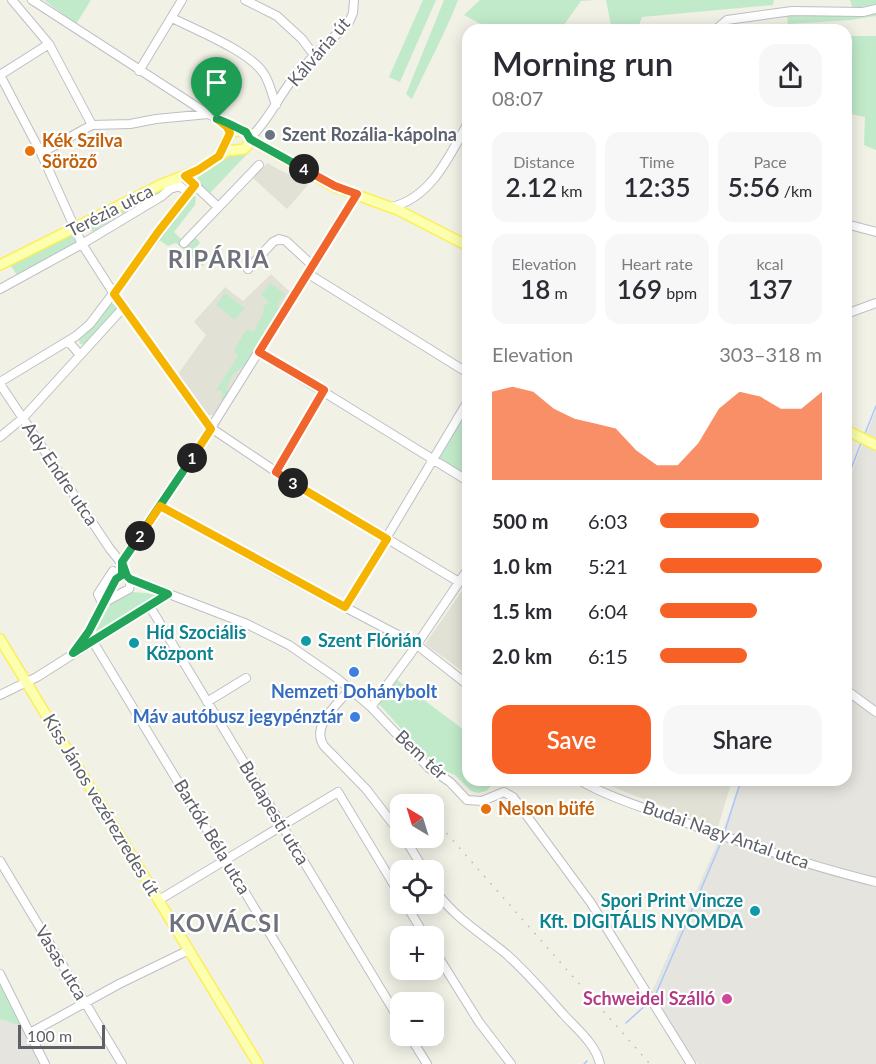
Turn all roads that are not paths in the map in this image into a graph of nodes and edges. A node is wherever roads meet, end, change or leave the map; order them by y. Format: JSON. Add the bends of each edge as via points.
{"nodes":[{"id":1,"x":12,"y":0,"type":"edge"},
{"id":2,"x":32,"y":0,"type":"edge"},
{"id":3,"x":182,"y":0,"type":"edge"},
{"id":4,"x":245,"y":0,"type":"edge"},
{"id":5,"x":354,"y":0,"type":"edge"},
{"id":6,"x":876,"y":9,"type":"edge"},
{"id":7,"x":172,"y":18,"type":"junction"},
{"id":8,"x":722,"y":24,"type":"edge"},
{"id":9,"x":49,"y":44,"type":"junction"},
{"id":10,"x":314,"y":55,"type":"junction"},
{"id":11,"x":139,"y":71,"type":"junction"},
{"id":12,"x":0,"y":75,"type":"edge"},
{"id":13,"x":276,"y":105,"type":"junction"},
{"id":14,"x":208,"y":114,"type":"junction"},
{"id":15,"x":92,"y":125,"type":"junction"},
{"id":16,"x":462,"y":133,"type":"edge"},
{"id":17,"x":232,"y":135,"type":"junction"},
{"id":18,"x":251,"y":137,"type":"junction"},
{"id":19,"x":232,"y":150,"type":"junction"},
{"id":20,"x":41,"y":153,"type":"junction"},
{"id":21,"x":219,"y":156,"type":"junction"},
{"id":22,"x":259,"y":165,"type":"dead end"},
{"id":23,"x":185,"y":176,"type":"junction"},
{"id":24,"x":195,"y":185,"type":"junction"},
{"id":25,"x":188,"y":193,"type":"junction"},
{"id":26,"x":357,"y":194,"type":"junction"},
{"id":27,"x":218,"y":207,"type":"junction"},
{"id":28,"x":392,"y":207,"type":"junction"},
{"id":29,"x":852,"y":226,"type":"edge"},
{"id":30,"x":76,"y":228,"type":"junction"},
{"id":31,"x":876,"y":232,"type":"edge"},
{"id":32,"x":184,"y":243,"type":"dead end"},
{"id":33,"x":462,"y":243,"type":"edge"},
{"id":34,"x":82,"y":244,"type":"junction"},
{"id":35,"x":0,"y":265,"type":"edge"},
{"id":36,"x":312,"y":265,"type":"junction"},
{"id":37,"x":248,"y":270,"type":"dead end"},
{"id":38,"x":307,"y":273,"type":"junction"},
{"id":39,"x":0,"y":289,"type":"edge"},
{"id":40,"x":114,"y":294,"type":"junction"},
{"id":41,"x":876,"y":303,"type":"edge"},
{"id":42,"x":124,"y":307,"type":"junction"},
{"id":43,"x":852,"y":312,"type":"edge"},
{"id":44,"x":68,"y":341,"type":"junction"},
{"id":45,"x":259,"y":352,"type":"junction"},
{"id":46,"x":80,"y":355,"type":"junction"},
{"id":47,"x":462,"y":369,"type":"edge"},
{"id":48,"x":0,"y":383,"type":"edge"},
{"id":49,"x":324,"y":390,"type":"junction"},
{"id":50,"x":462,"y":411,"type":"edge"},
{"id":51,"x":23,"y":418,"type":"junction"},
{"id":52,"x":211,"y":429,"type":"junction"},
{"id":53,"x":852,"y":433,"type":"edge"},
{"id":54,"x":0,"y":437,"type":"edge"},
{"id":55,"x":876,"y":445,"type":"edge"},
{"id":56,"x":433,"y":460,"type":"junction"},
{"id":57,"x":276,"y":472,"type":"junction"},
{"id":58,"x":462,"y":477,"type":"edge"},
{"id":59,"x":160,"y":506,"type":"junction"},
{"id":60,"x":387,"y":539,"type":"junction"},
{"id":61,"x":122,"y":562,"type":"junction"},
{"id":62,"x":113,"y":571,"type":"dead end"},
{"id":63,"x":462,"y":578,"type":"edge"},
{"id":64,"x":127,"y":582,"type":"junction"},
{"id":65,"x":459,"y":582,"type":"junction"},
{"id":66,"x":114,"y":584,"type":"junction"},
{"id":67,"x":168,"y":594,"type":"junction"},
{"id":68,"x":103,"y":604,"type":"junction"},
{"id":69,"x":149,"y":605,"type":"junction"},
{"id":70,"x":345,"y":607,"type":"junction"},
{"id":71,"x":0,"y":639,"type":"edge"},
{"id":72,"x":92,"y":640,"type":"junction"},
{"id":73,"x":417,"y":645,"type":"junction"},
{"id":74,"x":73,"y":653,"type":"junction"},
{"id":75,"x":246,"y":678,"type":"dead end"},
{"id":76,"x":462,"y":680,"type":"edge"},
{"id":77,"x":27,"y":683,"type":"junction"},
{"id":78,"x":350,"y":689,"type":"junction"},
{"id":79,"x":852,"y":694,"type":"edge"},
{"id":80,"x":0,"y":695,"type":"edge"},
{"id":81,"x":207,"y":702,"type":"junction"},
{"id":82,"x":371,"y":706,"type":"junction"},
{"id":83,"x":876,"y":712,"type":"edge"},
{"id":84,"x":590,"y":786,"type":"edge"},
{"id":85,"x":390,"y":820,"type":"edge"},
{"id":86,"x":282,"y":825,"type":"junction"},
{"id":87,"x":226,"y":860,"type":"junction"},
{"id":88,"x":0,"y":861,"type":"edge"},
{"id":89,"x":390,"y":878,"type":"edge"},
{"id":90,"x":876,"y":882,"type":"edge"},
{"id":91,"x":159,"y":900,"type":"junction"},
{"id":92,"x":444,"y":901,"type":"edge"},
{"id":93,"x":189,"y":950,"type":"junction"},
{"id":94,"x":444,"y":966,"type":"edge"},
{"id":95,"x":0,"y":974,"type":"edge"},
{"id":96,"x":84,"y":1002,"type":"junction"},
{"id":97,"x":390,"y":1004,"type":"edge"},
{"id":98,"x":30,"y":1033,"type":"junction"},
{"id":99,"x":416,"y":1046,"type":"edge"},
{"id":100,"x":45,"y":1064,"type":"edge"},
{"id":101,"x":122,"y":1064,"type":"edge"},
{"id":102,"x":258,"y":1064,"type":"edge"},
{"id":103,"x":349,"y":1064,"type":"edge"},
{"id":104,"x":428,"y":1064,"type":"edge"},
{"id":105,"x":511,"y":1064,"type":"edge"},
{"id":106,"x":600,"y":1064,"type":"edge"},
{"id":107,"x":691,"y":1064,"type":"edge"}],
"edges":[{"from":1,"to":9,"type":"street"},
{"from":2,"to":11,"type":"street"},
{"from":3,"to":7,"type":"street"},
{"from":4,"to":10,"type":"street","via":[[277,16]]},
{"from":5,"to":10,"type":"street","name":"Kálvária út","via":[[349,22]]},
{"from":6,"to":8,"type":"street","via":[[792,11],[727,20]]},
{"from":7,"to":11,"type":"street"},
{"from":7,"to":13,"type":"street","via":[[257,65]]},
{"from":9,"to":12,"type":"street"},
{"from":9,"to":15,"type":"street"},
{"from":10,"to":13,"type":"street","name":"Kálvária út"},
{"from":11,"to":14,"type":"street"},
{"from":12,"to":20,"type":"street"},
{"from":13,"to":18,"type":"street","name":"Kálvária út"},
{"from":14,"to":15,"type":"street"},
{"from":14,"to":17,"type":"street","via":[[228,123]]},
{"from":15,"to":20,"type":"street"},
{"from":16,"to":28,"type":"street","via":[[432,182],[412,200]]},
{"from":17,"to":18,"type":"main road"},
{"from":17,"to":19,"type":"main road","via":[[228,146]]},
{"from":17,"to":21,"type":"main road"},
{"from":18,"to":19,"type":"main road","name":"Terézia utca","via":[[244,149]]},
{"from":18,"to":26,"type":"main road","via":[[268,150]]},
{"from":19,"to":21,"type":"main road","name":"Terézia utca"},
{"from":20,"to":30,"type":"street"},
{"from":21,"to":23,"type":"main road","name":"Terézia utca"},
{"from":22,"to":27,"type":"street"},
{"from":23,"to":24,"type":"street"},
{"from":23,"to":30,"type":"main road","name":"Terézia utca"},
{"from":24,"to":25,"type":"street"},
{"from":24,"to":27,"type":"street"},
{"from":25,"to":34,"type":"street","name":"Terézia utca","via":[[176,185]]},
{"from":25,"to":40,"type":"street"},
{"from":26,"to":28,"type":"main road"},
{"from":26,"to":36,"type":"street"},
{"from":27,"to":32,"type":"street"},
{"from":28,"to":33,"type":"main road"},
{"from":29,"to":31,"type":"street"},
{"from":30,"to":34,"type":"street"},
{"from":30,"to":35,"type":"main road","name":"Terézia utca"},
{"from":34,"to":39,"type":"street","name":"Terézia utca"},
{"from":34,"to":40,"type":"street"},
{"from":36,"to":37,"type":"street","via":[[281,239]]},
{"from":36,"to":38,"type":"street"},
{"from":38,"to":45,"type":"street"},
{"from":38,"to":47,"type":"street"},
{"from":40,"to":42,"type":"street"},
{"from":40,"to":44,"type":"street","via":[[90,324]]},
{"from":41,"to":43,"type":"street"},
{"from":42,"to":46,"type":"street"},
{"from":42,"to":52,"type":"street"},
{"from":44,"to":46,"type":"street"},
{"from":44,"to":48,"type":"street"},
{"from":45,"to":49,"type":"street"},
{"from":45,"to":52,"type":"street"},
{"from":46,"to":51,"type":"street"},
{"from":48,"to":51,"type":"street","name":"Ady Endre utca"},
{"from":49,"to":56,"type":"street"},
{"from":49,"to":57,"type":"street"},
{"from":50,"to":56,"type":"street"},
{"from":51,"to":54,"type":"street"},
{"from":51,"to":61,"type":"street","name":"Ady Endre utca"},
{"from":52,"to":57,"type":"street"},
{"from":52,"to":59,"type":"street"},
{"from":53,"to":55,"type":"main road"},
{"from":56,"to":58,"type":"street"},
{"from":56,"to":60,"type":"street"},
{"from":57,"to":60,"type":"street"},
{"from":59,"to":61,"type":"street"},
{"from":59,"to":70,"type":"street"},
{"from":60,"to":65,"type":"street"},
{"from":60,"to":70,"type":"street"},
{"from":61,"to":64,"type":"street","name":"Ady Endre utca"},
{"from":62,"to":68,"type":"street","via":[[98,594]]},
{"from":63,"to":65,"type":"street"},
{"from":64,"to":66,"type":"street","via":[[116,579]]},
{"from":64,"to":66,"type":"street","via":[[119,591]]},
{"from":64,"to":67,"type":"street","name":"Bem tér"},
{"from":64,"to":68,"type":"street"},
{"from":65,"to":73,"type":"street"},
{"from":66,"to":68,"type":"street"},
{"from":67,"to":69,"type":"street"},
{"from":67,"to":78,"type":"street","name":"Bem tér","via":[[264,631]]},
{"from":68,"to":74,"type":"street"},
{"from":69,"to":72,"type":"street"},
{"from":69,"to":81,"type":"street","name":"Budapesti utca"},
{"from":70,"to":73,"type":"street"},
{"from":71,"to":77,"type":"main road","name":"Kiss János vezérezredes út"},
{"from":72,"to":74,"type":"street"},
{"from":72,"to":87,"type":"street","name":"Bartók Béla utca"},
{"from":73,"to":76,"type":"street"},
{"from":73,"to":82,"type":"street"},
{"from":74,"to":77,"type":"street"},
{"from":75,"to":81,"type":"street"},
{"from":77,"to":80,"type":"street"},
{"from":77,"to":91,"type":"main road","name":"Kiss János vezérezredes út"},
{"from":78,"to":82,"type":"street","name":"Bem tér"},
{"from":78,"to":85,"type":"street","via":[[321,725],[320,739]]},
{"from":79,"to":83,"type":"street"},
{"from":81,"to":86,"type":"street","name":"Budapesti utca"},
{"from":82,"to":107,"type":"street","name":"Bem tér","via":[[429,768],[466,799],[482,801],[504,792],[513,797],[591,903]]},
{"from":84,"to":90,"type":"street","name":"Budai Nagy Antal utca","via":[[718,834]]},
{"from":86,"to":87,"type":"street"},
{"from":86,"to":89,"type":"street","via":[[338,792]]},
{"from":86,"to":97,"type":"street","name":"Budapesti utca"},
{"from":87,"to":91,"type":"street"},
{"from":87,"to":103,"type":"street","name":"Bartók Béla utca"},
{"from":88,"to":96,"type":"street","name":"Vasas utca"},
{"from":91,"to":93,"type":"main road","name":"Kiss János vezérezredes út"},
{"from":92,"to":106,"type":"street","via":[[460,920],[528,976],[588,1041]]},
{"from":93,"to":96,"type":"street"},
{"from":93,"to":102,"type":"main road","name":"Kiss János vezérezredes út"},
{"from":94,"to":105,"type":"street"},
{"from":95,"to":98,"type":"street"},
{"from":96,"to":98,"type":"street"},
{"from":96,"to":101,"type":"street","name":"Vasas utca"},
{"from":98,"to":100,"type":"street"},
{"from":99,"to":104,"type":"street"}]}
